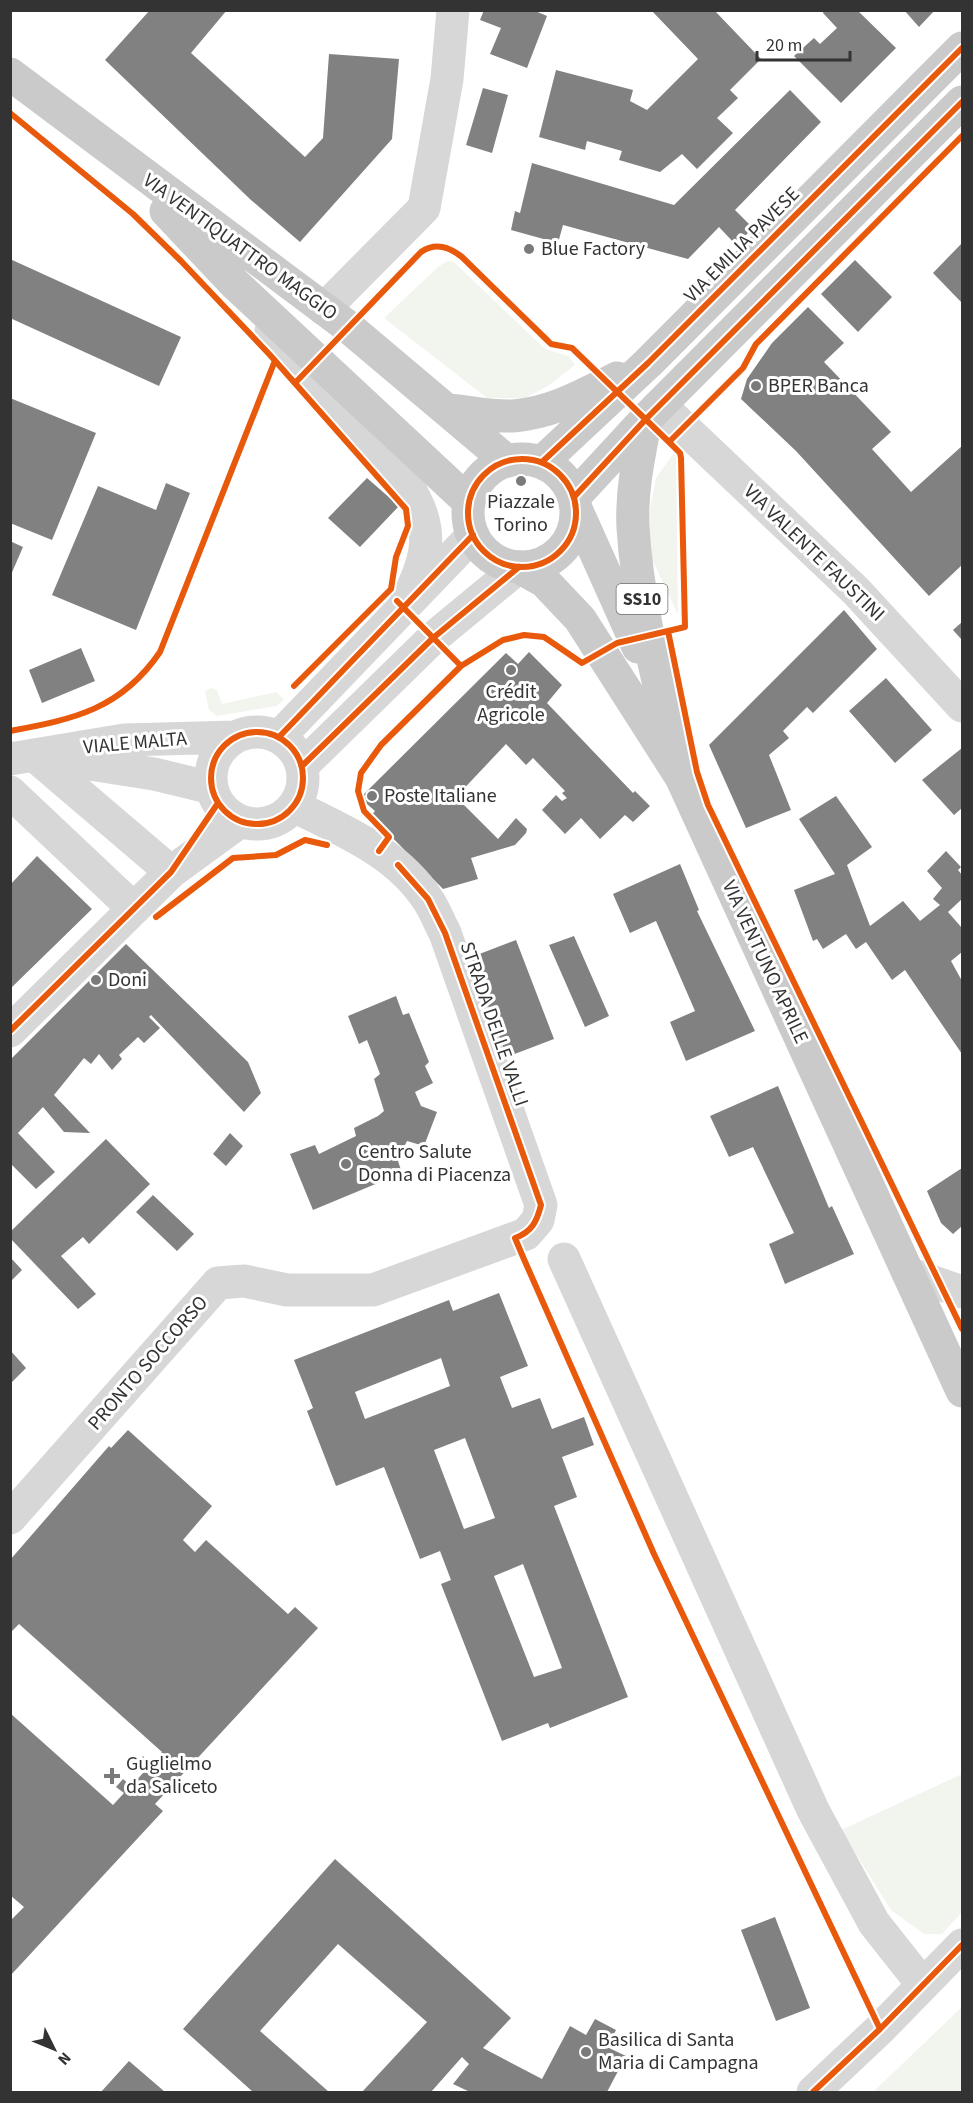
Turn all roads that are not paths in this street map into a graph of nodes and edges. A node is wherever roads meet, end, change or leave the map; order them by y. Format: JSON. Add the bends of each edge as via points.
{"nodes":[{"id":1,"x":453,"y":10,"type":"edge"},
{"id":2,"x":963,"y":48,"type":"edge"},
{"id":3,"x":10,"y":74,"type":"edge"},
{"id":4,"x":963,"y":102,"type":"edge"},
{"id":5,"x":109,"y":150,"type":"junction"},
{"id":6,"x":235,"y":284,"type":"junction"},
{"id":7,"x":324,"y":309,"type":"junction"},
{"id":8,"x":648,"y":363,"type":"junction"},
{"id":9,"x":449,"y":410,"type":"junction"},
{"id":10,"x":653,"y":412,"type":"junction"},
{"id":11,"x":507,"y":461,"type":"junction"},
{"id":12,"x":542,"y":462,"type":"junction"},
{"id":13,"x":469,"y":502,"type":"junction"},
{"id":14,"x":576,"y":504,"type":"junction"},
{"id":15,"x":473,"y":535,"type":"junction"},
{"id":16,"x":519,"y":567,"type":"junction"},
{"id":17,"x":403,"y":608,"type":"junction"},
{"id":18,"x":663,"y":700,"type":"junction"},
{"id":19,"x":963,"y":706,"type":"edge"},
{"id":20,"x":236,"y":737,"type":"junction"},
{"id":21,"x":279,"y":737,"type":"junction"},
{"id":22,"x":23,"y":757,"type":"edge"},
{"id":23,"x":302,"y":766,"type":"junction"},
{"id":24,"x":681,"y":777,"type":"junction"},
{"id":25,"x":10,"y":792,"type":"edge"},
{"id":26,"x":224,"y":804,"type":"junction"},
{"id":27,"x":294,"y":806,"type":"junction"},
{"id":28,"x":171,"y":872,"type":"junction"},
{"id":29,"x":134,"y":909,"type":"junction"},
{"id":30,"x":10,"y":1031,"type":"edge"},
{"id":31,"x":541,"y":1205,"type":"joint"},
{"id":32,"x":564,"y":1259,"type":"dead end"},
{"id":33,"x":909,"y":1273,"type":"junction"},
{"id":34,"x":963,"y":1292,"type":"edge"},
{"id":35,"x":963,"y":1391,"type":"edge"},
{"id":36,"x":10,"y":1518,"type":"edge"},
{"id":37,"x":963,"y":1945,"type":"edge"},
{"id":38,"x":923,"y":1985,"type":"junction"},
{"id":39,"x":813,"y":2092,"type":"edge"}],
"edges":[{"from":1,"to":7,"type":"street","via":[[447,79],[423,208]]},
{"from":2,"to":8,"type":"main road","name":"VIA EMILIA PAVESE"},
{"from":3,"to":5,"type":"main road","name":"VIA VENTIQUATTRO MAGGIO"},
{"from":4,"to":10,"type":"main road","number":"SS10"},
{"from":5,"to":6,"type":"main road","name":"VIA VENTIQUATTRO MAGGIO"},
{"from":5,"to":7,"type":"main road","name":"VIA VENTIQUATTRO MAGGIO"},
{"from":6,"to":13,"type":"main road","name":"VIA VENTIQUATTRO MAGGIO"},
{"from":6,"to":17,"type":"street","via":[[300,367],[406,483],[417,501],[427,532],[425,549],[420,573]]},
{"from":7,"to":9,"type":"main road","name":"VIA VENTIQUATTRO MAGGIO"},
{"from":8,"to":9,"type":"main road","via":[[551,409],[513,416]]},
{"from":8,"to":12,"type":"main road","name":"VIA EMILIA PAVESE"},
{"from":9,"to":11,"type":"main road","name":"VIA VENTIQUATTRO MAGGIO"},
{"from":10,"to":14,"type":"main road","number":"SS10"},
{"from":10,"to":18,"type":"main road","number":"SS10","via":[[636,467],[633,527],[646,622]]},
{"from":10,"to":19,"type":"street","name":"VIA VALENTE FAUSTINI","via":[[856,591]]},
{"from":11,"to":12,"type":"main road"},
{"from":11,"to":13,"type":"main road","via":[[483,477]]},
{"from":12,"to":14,"type":"main road","number":"SS10","via":[[567,482]]},
{"from":13,"to":15,"type":"main road","via":[[468,519]]},
{"from":14,"to":16,"type":"main road","number":"SS10","via":[[570,540],[560,552],[534,567]]},
{"from":14,"to":18,"type":"main road","number":"SS10"},
{"from":15,"to":16,"type":"main road","number":"SS10","via":[[491,558]]},
{"from":15,"to":17,"type":"street"},
{"from":16,"to":23,"type":"street","via":[[433,638]]},
{"from":16,"to":24,"type":"main road","name":"VIA VENTUNO APRILE","number":"SS10","via":[[544,581],[580,619]]},
{"from":17,"to":21,"type":"street"},
{"from":18,"to":24,"type":"main road","number":"SS10"},
{"from":20,"to":21,"type":"street","via":[[265,733]]},
{"from":20,"to":22,"type":"street","name":"VIALE MALTA","via":[[124,740]]},
{"from":20,"to":26,"type":"street","via":[[224,746],[212,773]]},
{"from":21,"to":23,"type":"street"},
{"from":22,"to":26,"type":"street","name":"VIALE MALTA","via":[[154,774]]},
{"from":22,"to":28,"type":"street"},
{"from":23,"to":27,"type":"street","via":[[301,794]]},
{"from":24,"to":33,"type":"main road","name":"VIA VENTUNO APRILE","number":"SS10"},
{"from":25,"to":29,"type":"street"},
{"from":26,"to":27,"type":"street","via":[[256,825],[270,823]]},
{"from":26,"to":28,"type":"street"},
{"from":27,"to":31,"type":"street","name":"STRADA DELLE VALLI","via":[[363,840],[398,865],[428,899],[445,933]]},
{"from":28,"to":29,"type":"street"},
{"from":29,"to":30,"type":"street"},
{"from":31,"to":36,"type":"street","name":"PRONTO SOCCORSO","via":[[538,1220],[526,1234],[372,1290],[287,1290],[244,1281],[218,1283]]},
{"from":32,"to":38,"type":"street","via":[[813,1810],[874,1923]]},
{"from":33,"to":34,"type":"street"},
{"from":33,"to":35,"type":"main road","name":"VIA VENTUNO APRILE","number":"SS10"},
{"from":37,"to":38,"type":"street"},
{"from":38,"to":39,"type":"street"}]}
